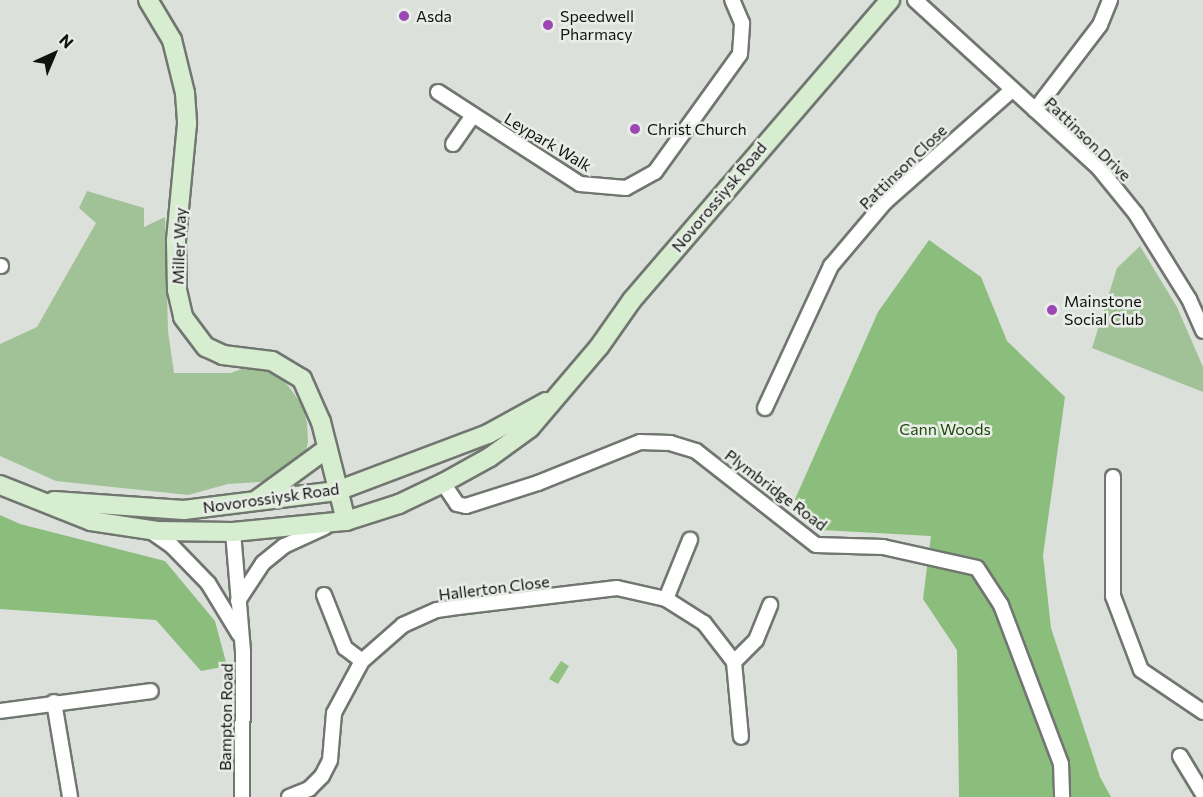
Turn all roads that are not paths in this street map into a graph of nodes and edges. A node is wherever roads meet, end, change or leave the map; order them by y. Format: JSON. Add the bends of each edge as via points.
{"nodes":[{"id":1,"x":148,"y":0,"type":"edge"},
{"id":2,"x":732,"y":0,"type":"edge"},
{"id":3,"x":891,"y":0,"type":"edge"},
{"id":4,"x":915,"y":0,"type":"edge"},
{"id":5,"x":1110,"y":0,"type":"edge"},
{"id":6,"x":1012,"y":90,"type":"junction"},
{"id":7,"x":438,"y":92,"type":"dead end"},
{"id":8,"x":1035,"y":110,"type":"junction"},
{"id":9,"x":473,"y":115,"type":"junction"},
{"id":10,"x":453,"y":144,"type":"dead end"},
{"id":11,"x":1203,"y":331,"type":"edge"},
{"id":12,"x":552,"y":398,"type":"junction"},
{"id":13,"x":765,"y":408,"type":"dead end"},
{"id":14,"x":325,"y":450,"type":"junction"},
{"id":15,"x":1113,"y":477,"type":"dead end"},
{"id":16,"x":443,"y":483,"type":"junction"},
{"id":17,"x":0,"y":485,"type":"edge"},
{"id":18,"x":337,"y":491,"type":"junction"},
{"id":19,"x":42,"y":500,"type":"junction"},
{"id":20,"x":254,"y":502,"type":"junction"},
{"id":21,"x":232,"y":505,"type":"junction"},
{"id":22,"x":341,"y":521,"type":"junction"},
{"id":23,"x":150,"y":530,"type":"junction"},
{"id":24,"x":233,"y":532,"type":"junction"},
{"id":25,"x":690,"y":540,"type":"dead end"},
{"id":26,"x":324,"y":595,"type":"dead end"},
{"id":27,"x":666,"y":599,"type":"junction"},
{"id":28,"x":238,"y":601,"type":"junction"},
{"id":29,"x":770,"y":605,"type":"dead end"},
{"id":30,"x":242,"y":638,"type":"junction"},
{"id":31,"x":362,"y":661,"type":"junction"},
{"id":32,"x":734,"y":662,"type":"junction"},
{"id":33,"x":151,"y":691,"type":"dead end"},
{"id":34,"x":54,"y":702,"type":"junction"},
{"id":35,"x":0,"y":711,"type":"edge"},
{"id":36,"x":1203,"y":711,"type":"edge"},
{"id":37,"x":741,"y":737,"type":"dead end"},
{"id":38,"x":1180,"y":756,"type":"dead end"},
{"id":39,"x":1203,"y":794,"type":"edge"},
{"id":40,"x":70,"y":797,"type":"edge"},
{"id":41,"x":242,"y":797,"type":"edge"},
{"id":42,"x":289,"y":797,"type":"edge"},
{"id":43,"x":1062,"y":797,"type":"edge"}],
"edges":[{"from":1,"to":14,"type":"main road","name":"Miller Way","via":[[172,40],[185,93],[187,124],[176,241],[177,290],[183,317],[206,347],[223,355],[272,361],[302,379],[315,403]]},
{"from":2,"to":9,"type":"street","name":"Leypark Walk","via":[[742,23],[741,54],[655,172],[641,182],[608,189],[580,184]]},
{"from":3,"to":12,"type":"main road","name":"Novorossiysk Road","via":[[811,88],[632,300],[599,347]]},
{"from":4,"to":6,"type":"street","name":"Pattinson Drive"},
{"from":5,"to":8,"type":"street","via":[[1100,25]]},
{"from":6,"to":8,"type":"street","name":"Pattinson Drive"},
{"from":6,"to":13,"type":"street","name":"Pattinson Close","via":[[885,202],[831,266]]},
{"from":7,"to":9,"type":"street","name":"Leypark Walk"},
{"from":8,"to":11,"type":"street","name":"Pattinson Drive","via":[[1098,167],[1128,202],[1189,299]]},
{"from":9,"to":10,"type":"street"},
{"from":12,"to":16,"type":"main road","name":"Novorossiysk Road","via":[[530,428],[490,457]]},
{"from":12,"to":18,"type":"main road","name":"Novorossiysk Road","via":[[488,434]]},
{"from":14,"to":18,"type":"main road","name":"Miller Way"},
{"from":14,"to":20,"type":"main road"},
{"from":15,"to":36,"type":"street","via":[[1113,596],[1141,670]]},
{"from":16,"to":22,"type":"main road","name":"Novorossiysk Road","via":[[399,504]]},
{"from":16,"to":43,"type":"street","name":"Plymbridge Road","via":[[457,504],[466,506],[538,483],[640,442],[670,442],[696,452],[816,545],[883,547],[977,568],[1001,605],[1057,754]]},
{"from":17,"to":19,"type":"main road","name":"Novorossiysk Road"},
{"from":18,"to":20,"type":"main road","name":"Novorossiysk Road"},
{"from":18,"to":22,"type":"main road","name":"Miller Way"},
{"from":19,"to":21,"type":"main road","name":"Novorossiysk Road","via":[[184,510]]},
{"from":19,"to":23,"type":"main road","name":"Novorossiysk Road","via":[[91,521]]},
{"from":20,"to":21,"type":"main road","name":"Novorossiysk Road"},
{"from":21,"to":24,"type":"main road"},
{"from":22,"to":24,"type":"main road","name":"Novorossiysk Road"},
{"from":22,"to":28,"type":"street","via":[[284,546],[263,563]]},
{"from":23,"to":24,"type":"main road","name":"Novorossiysk Road"},
{"from":23,"to":30,"type":"street","via":[[172,546],[208,583]]},
{"from":24,"to":28,"type":"street","name":"Bampton Road"},
{"from":25,"to":27,"type":"street"},
{"from":26,"to":31,"type":"street","via":[[345,648]]},
{"from":27,"to":31,"type":"street","name":"Hallerton Close","via":[[617,588],[437,610],[390,633]]},
{"from":27,"to":32,"type":"street","name":"Hallerton Close","via":[[704,624]]},
{"from":28,"to":30,"type":"street","name":"Bampton Road"},
{"from":29,"to":32,"type":"street","via":[[756,640]]},
{"from":30,"to":41,"type":"street","name":"Bampton Road"},
{"from":31,"to":42,"type":"street","name":"Hallerton Close","via":[[334,713],[330,760],[322,776],[309,789]]},
{"from":32,"to":37,"type":"street"},
{"from":33,"to":34,"type":"street"},
{"from":34,"to":35,"type":"street"},
{"from":34,"to":40,"type":"street"},
{"from":38,"to":39,"type":"street"}]}
